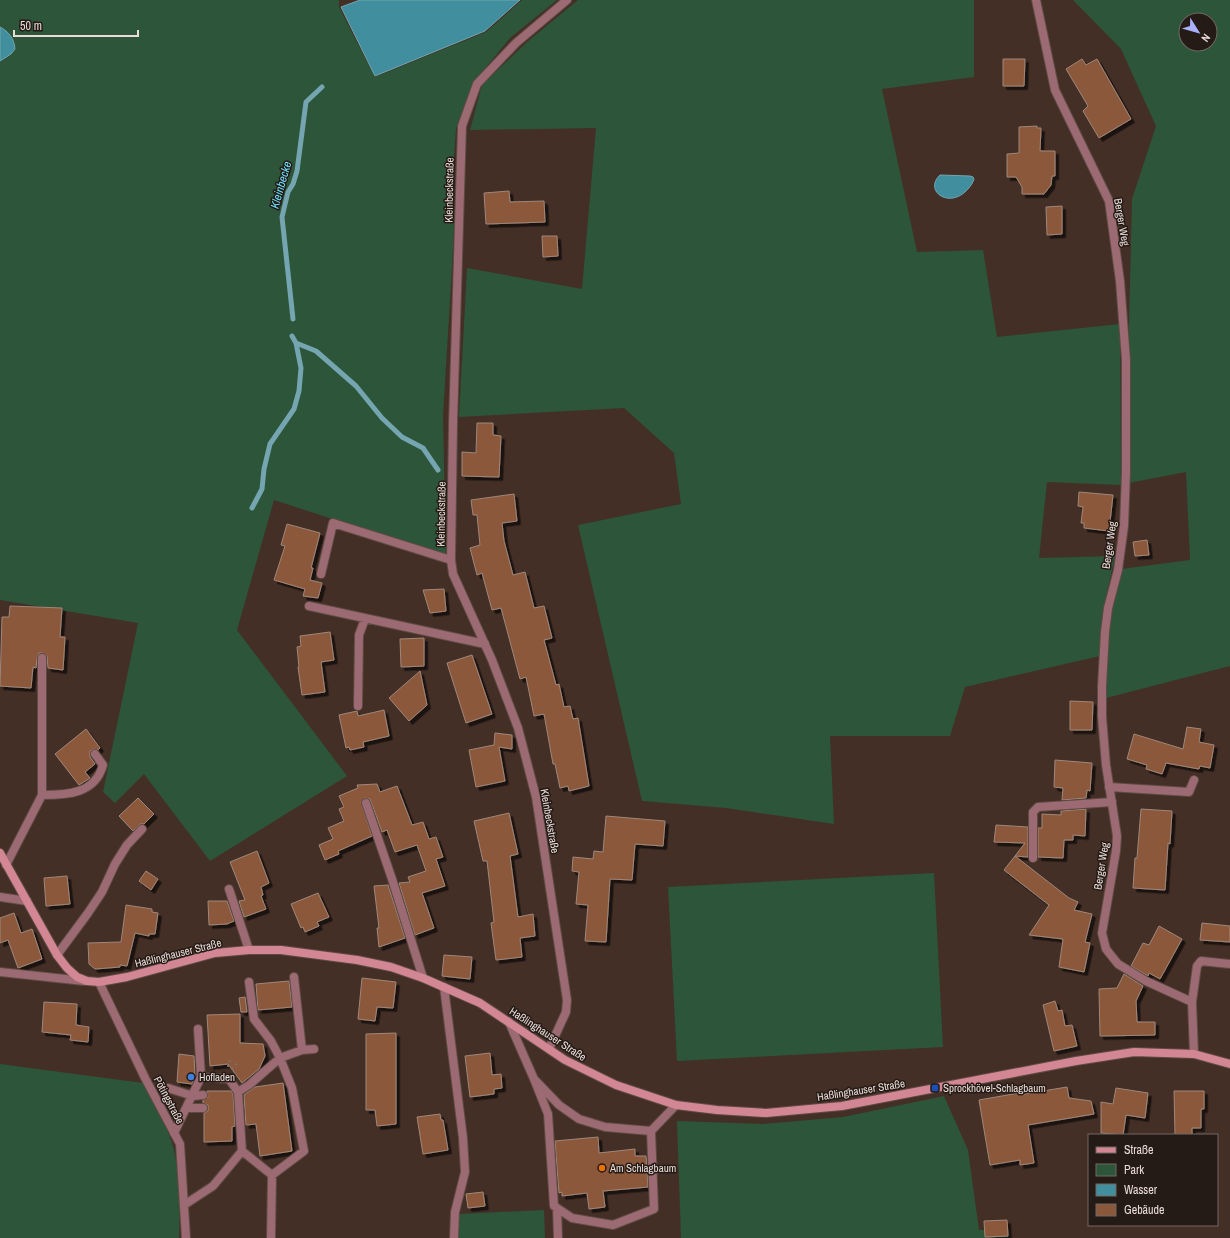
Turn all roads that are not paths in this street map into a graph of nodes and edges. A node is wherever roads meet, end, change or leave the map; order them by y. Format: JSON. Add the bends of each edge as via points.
{"nodes":[{"id":1,"x":567,"y":0,"type":"edge"},
{"id":2,"x":1036,"y":0,"type":"edge"},
{"id":3,"x":451,"y":560,"type":"junction"},
{"id":4,"x":321,"y":574,"type":"dead end"},
{"id":5,"x":309,"y":606,"type":"dead end"},
{"id":6,"x":365,"y":619,"type":"junction"},
{"id":7,"x":485,"y":644,"type":"junction"},
{"id":8,"x":42,"y":658,"type":"dead end"},
{"id":9,"x":358,"y":706,"type":"dead end"},
{"id":10,"x":95,"y":754,"type":"dead end"},
{"id":11,"x":1194,"y":780,"type":"dead end"},
{"id":12,"x":1109,"y":786,"type":"junction"},
{"id":13,"x":42,"y":795,"type":"junction"},
{"id":14,"x":366,"y":802,"type":"dead end"},
{"id":15,"x":1112,"y":802,"type":"junction"},
{"id":16,"x":142,"y":830,"type":"dead end"},
{"id":17,"x":0,"y":853,"type":"edge"},
{"id":18,"x":1032,"y":858,"type":"dead end"},
{"id":19,"x":6,"y":864,"type":"junction"},
{"id":20,"x":229,"y":889,"type":"dead end"},
{"id":21,"x":0,"y":898,"type":"edge"},
{"id":22,"x":26,"y":901,"type":"junction"},
{"id":23,"x":249,"y":950,"type":"junction"},
{"id":24,"x":57,"y":955,"type":"junction"},
{"id":25,"x":1230,"y":964,"type":"edge"},
{"id":26,"x":0,"y":972,"type":"edge"},
{"id":27,"x":294,"y":977,"type":"dead end"},
{"id":28,"x":423,"y":978,"type":"junction"},
{"id":29,"x":87,"y":981,"type":"junction"},
{"id":30,"x":99,"y":982,"type":"junction"},
{"id":31,"x":249,"y":982,"type":"dead end"},
{"id":32,"x":444,"y":987,"type":"junction"},
{"id":33,"x":1192,"y":1002,"type":"junction"},
{"id":34,"x":509,"y":1022,"type":"junction"},
{"id":35,"x":198,"y":1030,"type":"dead end"},
{"id":36,"x":314,"y":1048,"type":"dead end"},
{"id":37,"x":549,"y":1049,"type":"junction"},
{"id":38,"x":302,"y":1050,"type":"junction"},
{"id":39,"x":1194,"y":1054,"type":"junction"},
{"id":40,"x":280,"y":1058,"type":"junction"},
{"id":41,"x":1230,"y":1064,"type":"edge"},
{"id":42,"x":201,"y":1077,"type":"junction"},
{"id":43,"x":534,"y":1079,"type":"junction"},
{"id":44,"x":168,"y":1088,"type":"dead end"},
{"id":45,"x":238,"y":1092,"type":"junction"},
{"id":46,"x":203,"y":1095,"type":"dead end"},
{"id":47,"x":193,"y":1096,"type":"junction"},
{"id":48,"x":676,"y":1105,"type":"junction"},
{"id":49,"x":188,"y":1108,"type":"junction"},
{"id":50,"x":203,"y":1108,"type":"dead end"},
{"id":51,"x":651,"y":1131,"type":"junction"},
{"id":52,"x":174,"y":1133,"type":"junction"},
{"id":53,"x":242,"y":1151,"type":"junction"},
{"id":54,"x":272,"y":1175,"type":"junction"},
{"id":55,"x":184,"y":1206,"type":"junction"},
{"id":56,"x":557,"y":1208,"type":"junction"},
{"id":57,"x":186,"y":1238,"type":"edge"},
{"id":58,"x":271,"y":1238,"type":"edge"},
{"id":59,"x":454,"y":1238,"type":"edge"},
{"id":60,"x":558,"y":1238,"type":"edge"}],
"edges":[{"from":1,"to":3,"type":"street","name":"Kleinbeckstraße","via":[[516,43],[477,84],[462,126]]},
{"from":2,"to":12,"type":"street","name":"Berger Weg","via":[[1055,90],[1109,202],[1120,281],[1126,360],[1126,472],[1124,526],[1105,632],[1102,716]]},
{"from":3,"to":4,"type":"street","via":[[333,523]]},
{"from":3,"to":7,"type":"street","name":"Kleinbeckstraße","via":[[453,574]]},
{"from":5,"to":6,"type":"street"},
{"from":6,"to":7,"type":"street"},
{"from":6,"to":9,"type":"street","via":[[359,635]]},
{"from":7,"to":37,"type":"street","name":"Kleinbeckstraße","via":[[518,728],[536,798],[567,1000],[566,1012]]},
{"from":8,"to":13,"type":"street"},
{"from":10,"to":13,"type":"street","via":[[103,765],[100,775],[90,785],[81,791],[63,795]]},
{"from":11,"to":12,"type":"street","via":[[1189,792]]},
{"from":12,"to":15,"type":"street","name":"Berger Weg"},
{"from":13,"to":19,"type":"street"},
{"from":14,"to":28,"type":"street"},
{"from":15,"to":18,"type":"street","via":[[1038,807],[1033,812]]},
{"from":15,"to":33,"type":"street","name":"Berger Weg","via":[[1117,836],[1102,933],[1106,949],[1118,964],[1146,981]]},
{"from":16,"to":24,"type":"street","via":[[127,845],[102,892]]},
{"from":17,"to":19,"type":"main road","name":"Haßlinghauser Straße"},
{"from":19,"to":22,"type":"main road","name":"Haßlinghauser Straße"},
{"from":20,"to":23,"type":"street"},
{"from":21,"to":22,"type":"street"},
{"from":22,"to":24,"type":"main road","name":"Haßlinghauser Straße"},
{"from":23,"to":28,"type":"main road","name":"Haßlinghauser Straße","via":[[281,950],[357,960],[391,967]]},
{"from":23,"to":30,"type":"main road","name":"Haßlinghauser Straße","via":[[215,953]]},
{"from":24,"to":29,"type":"main road","name":"Haßlinghauser Straße","via":[[77,977]]},
{"from":25,"to":33,"type":"street","via":[[1201,961],[1197,966]]},
{"from":26,"to":29,"type":"street"},
{"from":27,"to":38,"type":"street"},
{"from":28,"to":32,"type":"main road","name":"Haßlinghauser Straße"},
{"from":29,"to":30,"type":"main road","name":"Haßlinghauser Straße"},
{"from":30,"to":52,"type":"street","name":"Pötingstraße"},
{"from":31,"to":40,"type":"street","via":[[254,1019]]},
{"from":32,"to":34,"type":"main road","name":"Haßlinghauser Straße","via":[[480,1003]]},
{"from":32,"to":59,"type":"street","via":[[465,1172],[456,1212]]},
{"from":33,"to":39,"type":"street"},
{"from":34,"to":37,"type":"main road","name":"Haßlinghauser Straße"},
{"from":34,"to":43,"type":"street"},
{"from":35,"to":42,"type":"street"},
{"from":36,"to":38,"type":"street"},
{"from":37,"to":48,"type":"main road","name":"Haßlinghauser Straße","via":[[583,1070],[616,1085]]},
{"from":38,"to":40,"type":"street"},
{"from":39,"to":41,"type":"main road","name":"Haßlinghauser Straße"},
{"from":39,"to":48,"type":"main road","name":"Haßlinghauser Straße","via":[[1134,1052],[842,1106],[766,1113]]},
{"from":40,"to":45,"type":"street"},
{"from":40,"to":54,"type":"street","via":[[292,1088],[304,1151]]},
{"from":42,"to":45,"type":"street","via":[[229,1079]]},
{"from":42,"to":47,"type":"street"},
{"from":43,"to":51,"type":"street","via":[[559,1105],[579,1119],[605,1127]]},
{"from":43,"to":56,"type":"street","via":[[548,1114],[554,1206]]},
{"from":44,"to":47,"type":"street"},
{"from":45,"to":53,"type":"street"},
{"from":46,"to":47,"type":"street"},
{"from":47,"to":49,"type":"street"},
{"from":48,"to":51,"type":"street"},
{"from":49,"to":50,"type":"street"},
{"from":49,"to":52,"type":"street"},
{"from":51,"to":56,"type":"street","via":[[654,1209],[613,1225],[572,1218]]},
{"from":52,"to":55,"type":"street","name":"Pötingstraße","via":[[180,1144]]},
{"from":53,"to":54,"type":"street"},
{"from":53,"to":55,"type":"street","via":[[213,1186]]},
{"from":54,"to":58,"type":"street"},
{"from":55,"to":57,"type":"street","name":"Pötingstraße"},
{"from":56,"to":60,"type":"street"}]}
